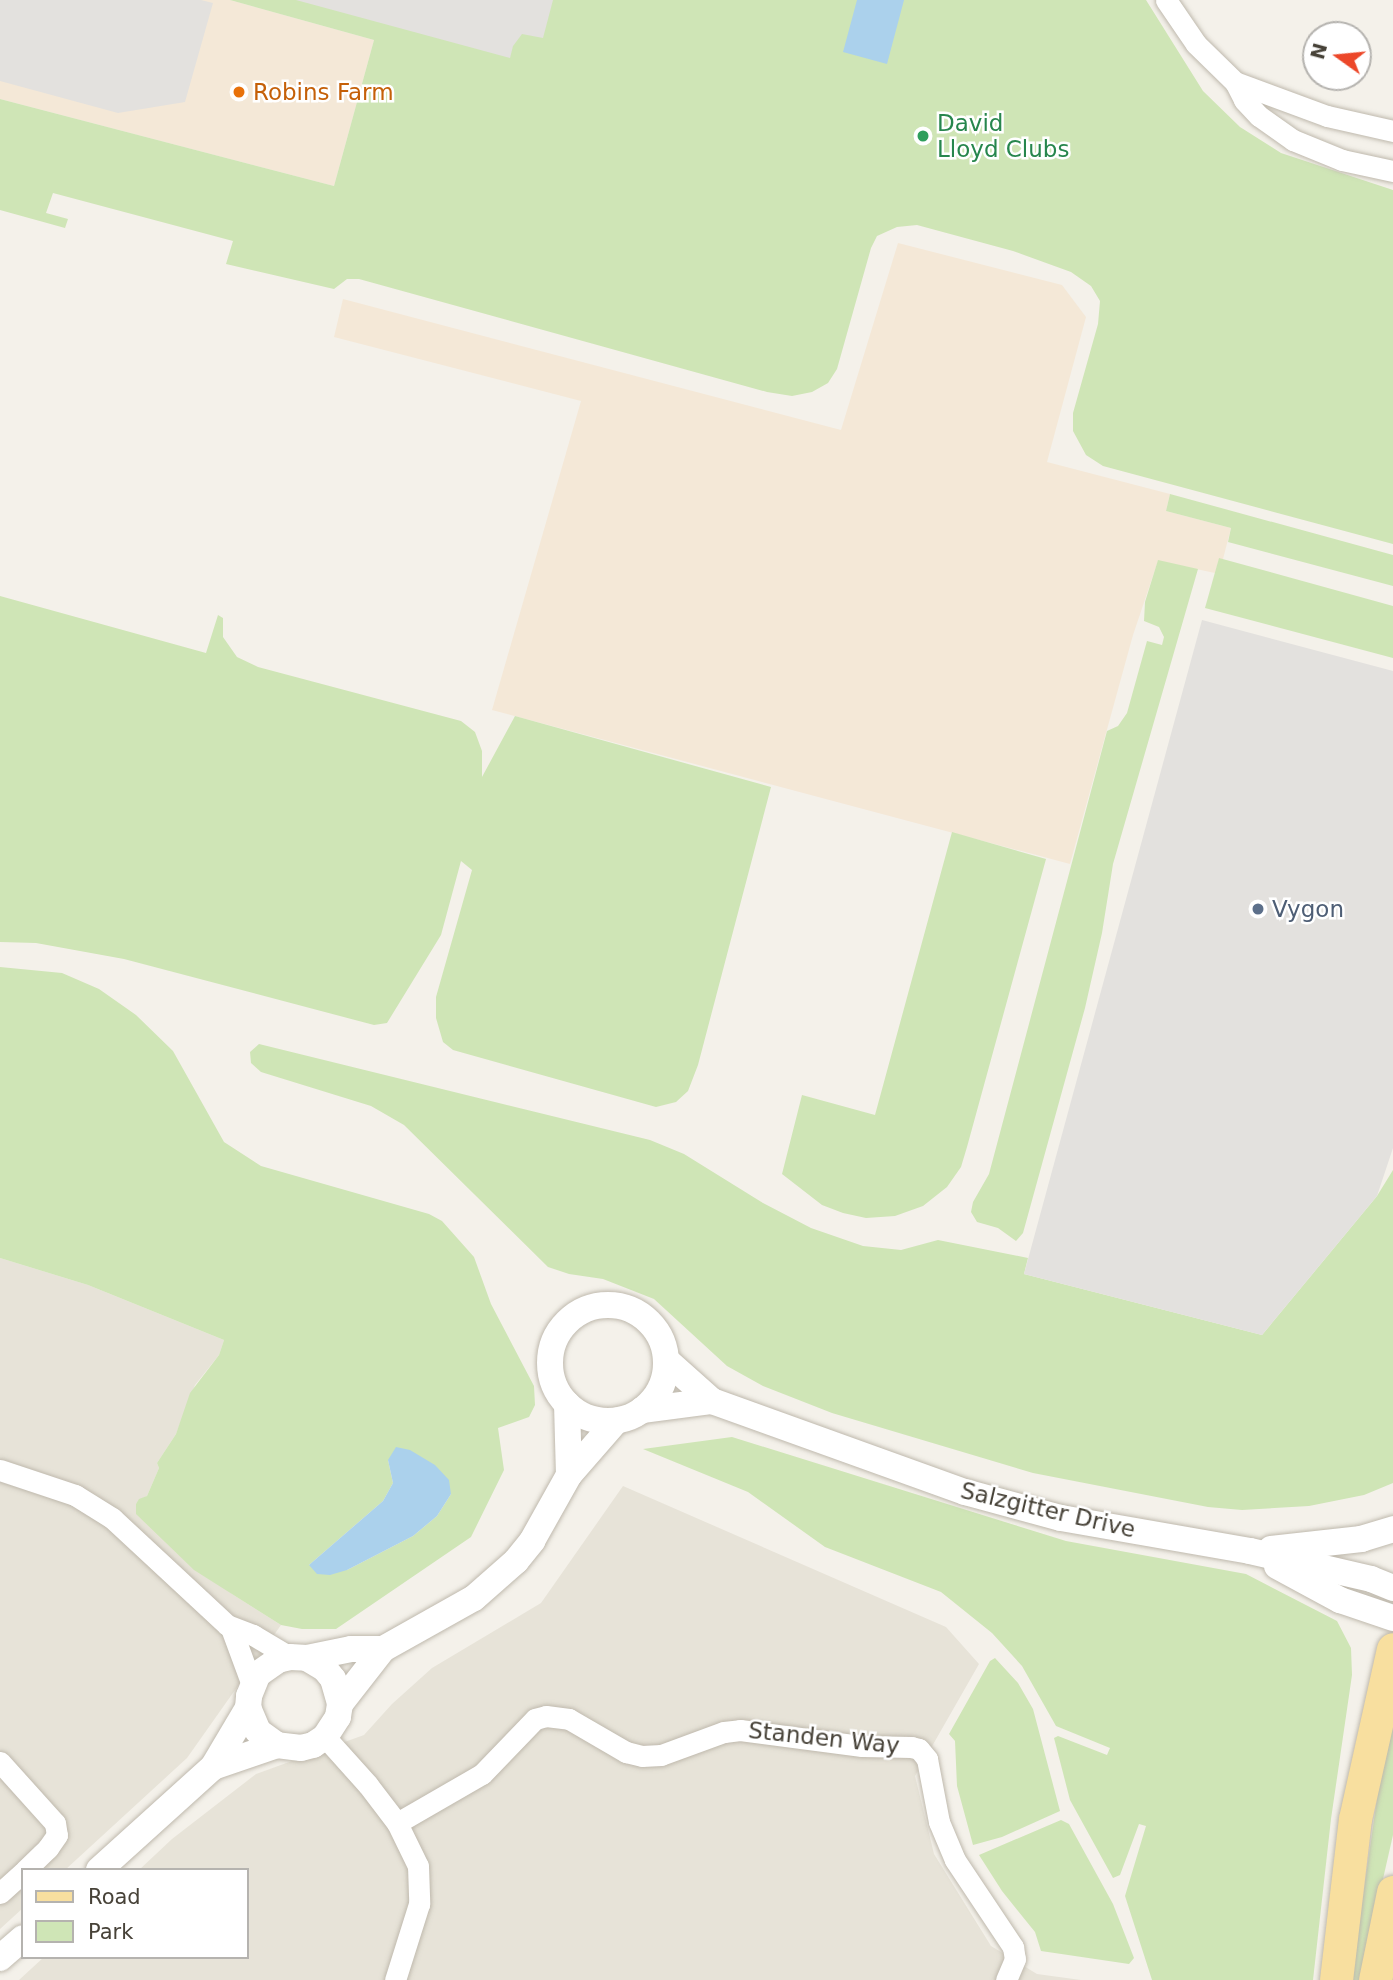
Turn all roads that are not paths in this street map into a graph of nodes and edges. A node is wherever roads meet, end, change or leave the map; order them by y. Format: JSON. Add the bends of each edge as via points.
{"nodes":[{"id":1,"x":1166,"y":0,"type":"edge"},
{"id":2,"x":1235,"y":82,"type":"junction"},
{"id":3,"x":1393,"y":131,"type":"edge"},
{"id":4,"x":1393,"y":171,"type":"edge"},
{"id":5,"x":666,"y":1360,"type":"junction"},
{"id":6,"x":712,"y":1401,"type":"junction"},
{"id":7,"x":567,"y":1404,"type":"junction"},
{"id":8,"x":642,"y":1410,"type":"junction"},
{"id":9,"x":616,"y":1421,"type":"junction"},
{"id":10,"x":0,"y":1470,"type":"edge"},
{"id":11,"x":569,"y":1475,"type":"junction"},
{"id":12,"x":1393,"y":1529,"type":"edge"},
{"id":13,"x":1250,"y":1551,"type":"junction"},
{"id":14,"x":1393,"y":1588,"type":"edge"},
{"id":15,"x":1393,"y":1618,"type":"edge"},
{"id":16,"x":231,"y":1628,"type":"junction"},
{"id":17,"x":383,"y":1649,"type":"junction"},
{"id":18,"x":1393,"y":1649,"type":"edge"},
{"id":19,"x":299,"y":1658,"type":"junction"},
{"id":20,"x":250,"y":1697,"type":"junction"},
{"id":21,"x":340,"y":1704,"type":"junction"},
{"id":22,"x":325,"y":1737,"type":"junction"},
{"id":23,"x":276,"y":1745,"type":"junction"},
{"id":24,"x":0,"y":1762,"type":"edge"},
{"id":25,"x":214,"y":1767,"type":"junction"},
{"id":26,"x":397,"y":1823,"type":"junction"},
{"id":27,"x":27,"y":1868,"type":"edge"},
{"id":28,"x":101,"y":1868,"type":"edge"},
{"id":29,"x":21,"y":1874,"type":"edge"},
{"id":30,"x":1393,"y":1892,"type":"edge"},
{"id":31,"x":0,"y":1893,"type":"edge"},
{"id":32,"x":21,"y":1940,"type":"edge"},
{"id":33,"x":0,"y":1958,"type":"edge"},
{"id":34,"x":396,"y":1980,"type":"edge"},
{"id":35,"x":1006,"y":1980,"type":"edge"},
{"id":36,"x":1336,"y":1980,"type":"edge"},
{"id":37,"x":1375,"y":1980,"type":"edge"}],
"edges":[{"from":1,"to":2,"type":"street","via":[[1196,44]]},
{"from":2,"to":3,"type":"street","via":[[1328,116]]},
{"from":2,"to":4,"type":"street","via":[[1259,116],[1293,140],[1342,160]]},
{"from":5,"to":6,"type":"street","name":"Salzgitter Drive"},
{"from":5,"to":7,"type":"street","name":"Salzgitter Drive","via":[[663,1344],[645,1317],[615,1305],[581,1311],[566,1322],[550,1356],[556,1390]]},
{"from":5,"to":8,"type":"street","via":[[655,1396]]},
{"from":6,"to":8,"type":"street","name":"Salzgitter Drive"},
{"from":6,"to":13,"type":"street","name":"Salzgitter Drive","via":[[927,1479],[1031,1511]]},
{"from":7,"to":9,"type":"street","via":[[581,1415]]},
{"from":7,"to":11,"type":"street","name":"Salzgitter Drive"},
{"from":8,"to":9,"type":"street","name":"Salzgitter Drive"},
{"from":9,"to":11,"type":"street","name":"Salzgitter Drive"},
{"from":10,"to":16,"type":"street","via":[[75,1494],[112,1518]]},
{"from":11,"to":17,"type":"street","name":"Salzgitter Drive","via":[[532,1541],[497,1579],[474,1598]]},
{"from":12,"to":13,"type":"street","via":[[1361,1539]]},
{"from":13,"to":14,"type":"street","name":"Salzgitter Drive"},
{"from":13,"to":15,"type":"street","via":[[1325,1593]]},
{"from":16,"to":19,"type":"street"},
{"from":16,"to":20,"type":"street"},
{"from":17,"to":19,"type":"street","name":"Salzgitter Drive","via":[[335,1650]]},
{"from":17,"to":21,"type":"street","name":"Salzgitter Drive"},
{"from":18,"to":36,"type":"main road","via":[[1355,1819]]},
{"from":19,"to":20,"type":"street","name":"Salzgitter Drive","via":[[267,1666]]},
{"from":19,"to":21,"type":"street","via":[[317,1663],[333,1679]]},
{"from":20,"to":23,"type":"street","via":[[258,1731]]},
{"from":20,"to":25,"type":"street","name":"Salzgitter Drive"},
{"from":21,"to":22,"type":"street","name":"Salzgitter Drive","via":[[338,1717]]},
{"from":22,"to":23,"type":"street","name":"Salzgitter Drive","via":[[301,1748]]},
{"from":22,"to":26,"type":"street"},
{"from":23,"to":25,"type":"street","name":"Salzgitter Drive"},
{"from":24,"to":27,"type":"street","via":[[55,1823],[57,1835]]},
{"from":25,"to":28,"type":"street","name":"Salzgitter Drive"},
{"from":26,"to":34,"type":"street","via":[[413,1853],[421,1885]]},
{"from":26,"to":35,"type":"street","name":"Standen Way","via":[[482,1774],[535,1719],[546,1716],[569,1719],[626,1752],[642,1756],[661,1755],[740,1730],[919,1749],[927,1759],[939,1822],[955,1860],[1013,1947],[1015,1959]]},
{"from":29,"to":31,"type":"street"},
{"from":30,"to":37,"type":"main road"},
{"from":32,"to":33,"type":"street"}]}
